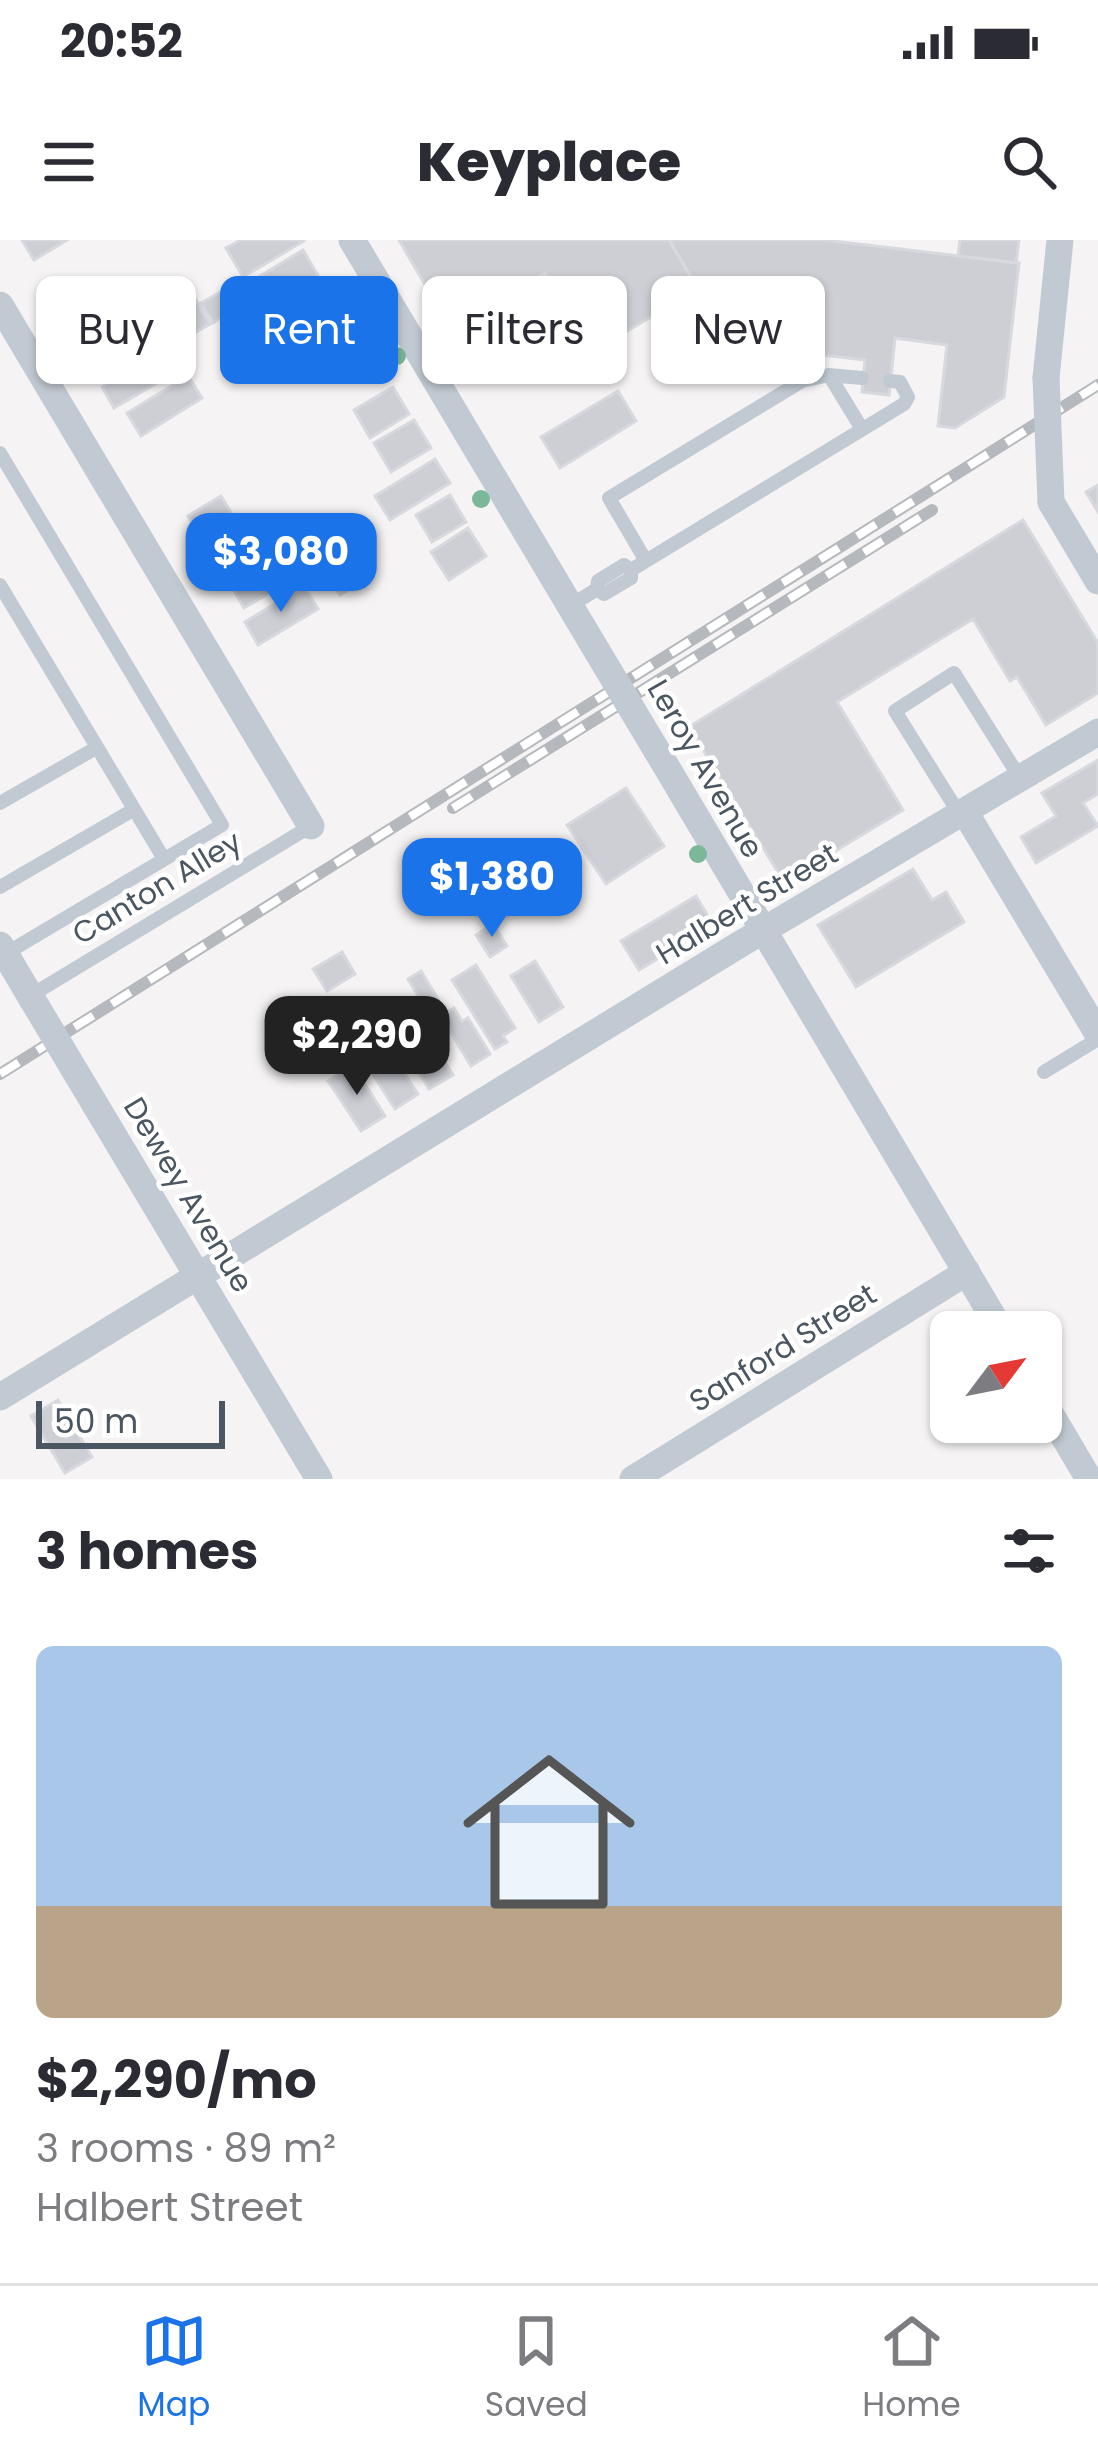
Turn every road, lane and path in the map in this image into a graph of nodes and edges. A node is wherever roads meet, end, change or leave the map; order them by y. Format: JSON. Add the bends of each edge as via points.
{"nodes":[{"id":1,"x":352,"y":240,"type":"edge"},
{"id":2,"x":1060,"y":240,"type":"edge"},
{"id":3,"x":0,"y":305,"type":"edge"},
{"id":4,"x":829,"y":375,"type":"junction"},
{"id":5,"x":862,"y":378,"type":"dead end"},
{"id":6,"x":890,"y":382,"type":"dead end"},
{"id":7,"x":862,"y":429,"type":"junction"},
{"id":8,"x":0,"y":453,"type":"edge"},
{"id":9,"x":646,"y":561,"type":"junction"},
{"id":10,"x":1098,"y":581,"type":"edge"},
{"id":11,"x":0,"y":585,"type":"edge"},
{"id":12,"x":570,"y":606,"type":"junction"},
{"id":13,"x":1098,"y":732,"type":"edge"},
{"id":14,"x":96,"y":748,"type":"junction"},
{"id":15,"x":1020,"y":778,"type":"junction"},
{"id":16,"x":0,"y":803,"type":"edge"},
{"id":17,"x":133,"y":809,"type":"junction"},
{"id":18,"x":963,"y":813,"type":"junction"},
{"id":19,"x":311,"y":826,"type":"joint"},
{"id":20,"x":164,"y":859,"type":"junction"},
{"id":21,"x":0,"y":887,"type":"edge"},
{"id":22,"x":762,"y":931,"type":"junction"},
{"id":23,"x":3,"y":949,"type":"edge"},
{"id":24,"x":31,"y":998,"type":"junction"},
{"id":25,"x":1098,"y":1036,"type":"edge"},
{"id":26,"x":1044,"y":1072,"type":"dead end"},
{"id":27,"x":967,"y":1272,"type":"junction"},
{"id":28,"x":199,"y":1278,"type":"junction"},
{"id":29,"x":990,"y":1311,"type":"edge"},
{"id":30,"x":0,"y":1397,"type":"edge"},
{"id":31,"x":1062,"y":1433,"type":"edge"},
{"id":32,"x":319,"y":1479,"type":"edge"},
{"id":33,"x":633,"y":1479,"type":"edge"},
{"id":34,"x":1089,"y":1479,"type":"edge"}],
"edges":[{"from":1,"to":12,"type":"street","name":"Leroy Avenue"},
{"from":2,"to":10,"type":"street","bridge":true,"via":[[1046,378],[1051,502]]},
{"from":3,"to":19,"type":"street"},
{"from":4,"to":5,"type":"lane"},
{"from":4,"to":7,"type":"lane"},
{"from":4,"to":9,"type":"lane","via":[[802,380],[609,498]]},
{"from":6,"to":7,"type":"lane","via":[[900,382],[904,404]]},
{"from":7,"to":9,"type":"lane"},
{"from":8,"to":20,"type":"lane","via":[[222,824]]},
{"from":9,"to":12,"type":"lane","via":[[598,581]]},
{"from":11,"to":14,"type":"lane"},
{"from":12,"to":22,"type":"street","name":"Leroy Avenue","bridge":true},
{"from":13,"to":15,"type":"street","name":"Halbert Street"},
{"from":14,"to":16,"type":"lane"},
{"from":14,"to":17,"type":"lane"},
{"from":15,"to":18,"type":"street","name":"Halbert Street"},
{"from":15,"to":18,"type":"lane","via":[[954,673],[895,711]]},
{"from":17,"to":20,"type":"lane"},
{"from":17,"to":21,"type":"lane"},
{"from":18,"to":22,"type":"street","name":"Halbert Street"},
{"from":18,"to":25,"type":"street"},
{"from":19,"to":24,"type":"lane","name":"Canton Alley"},
{"from":20,"to":23,"type":"lane"},
{"from":22,"to":27,"type":"street","name":"Leroy Avenue"},
{"from":22,"to":28,"type":"street","name":"Halbert Street"},
{"from":23,"to":24,"type":"street","name":"Dewey Avenue"},
{"from":24,"to":28,"type":"street","name":"Dewey Avenue","bridge":true},
{"from":25,"to":26,"type":"lane"},
{"from":27,"to":29,"type":"street","name":"Leroy Avenue"},
{"from":27,"to":33,"type":"street","name":"Sanford Street"},
{"from":28,"to":30,"type":"street","name":"Halbert Street"},
{"from":28,"to":32,"type":"street","name":"Dewey Avenue"},
{"from":31,"to":34,"type":"street"}]}
